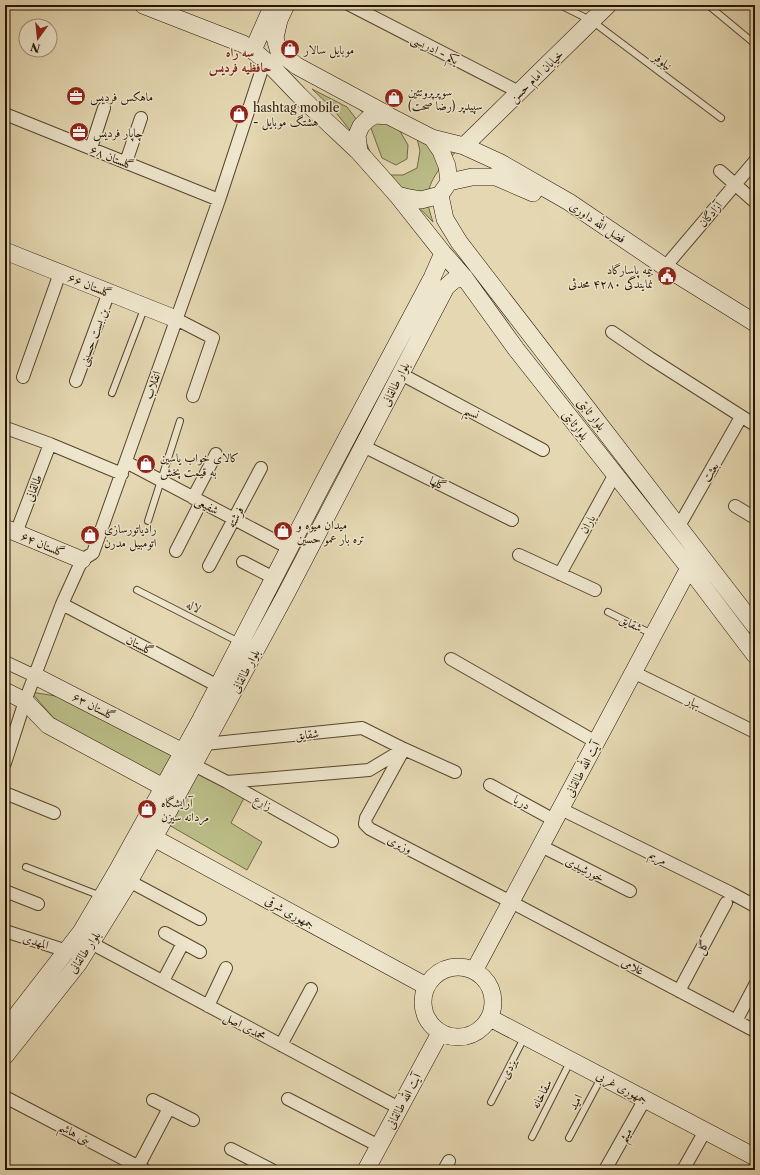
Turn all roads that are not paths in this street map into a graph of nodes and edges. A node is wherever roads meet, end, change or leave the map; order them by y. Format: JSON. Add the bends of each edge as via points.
{"nodes":[{"id":1,"x":143,"y":5,"type":"edge"},
{"id":2,"x":273,"y":5,"type":"edge"},
{"id":3,"x":286,"y":5,"type":"edge"},
{"id":4,"x":350,"y":5,"type":"edge"},
{"id":5,"x":560,"y":5,"type":"edge"},
{"id":6,"x":608,"y":5,"type":"edge"},
{"id":7,"x":708,"y":5,"type":"edge"},
{"id":8,"x":592,"y":21,"type":"junction"},
{"id":9,"x":755,"y":44,"type":"edge"},
{"id":10,"x":266,"y":54,"type":"junction"},
{"id":11,"x":519,"y":92,"type":"junction"},
{"id":12,"x":104,"y":108,"type":"dead end"},
{"id":13,"x":5,"y":114,"type":"edge"},
{"id":14,"x":390,"y":116,"type":"junction"},
{"id":15,"x":141,"y":118,"type":"dead end"},
{"id":16,"x":721,"y":118,"type":"dead end"},
{"id":17,"x":432,"y":138,"type":"junction"},
{"id":18,"x":464,"y":146,"type":"junction"},
{"id":19,"x":91,"y":148,"type":"junction"},
{"id":20,"x":359,"y":152,"type":"junction"},
{"id":21,"x":755,"y":161,"type":"edge"},
{"id":22,"x":126,"y":162,"type":"junction"},
{"id":23,"x":720,"y":171,"type":"dead end"},
{"id":24,"x":735,"y":184,"type":"junction"},
{"id":25,"x":445,"y":189,"type":"junction"},
{"id":26,"x":397,"y":195,"type":"junction"},
{"id":27,"x":219,"y":200,"type":"junction"},
{"id":28,"x":755,"y":202,"type":"edge"},
{"id":29,"x":5,"y":251,"type":"edge"},
{"id":30,"x":443,"y":253,"type":"junction"},
{"id":31,"x":665,"y":267,"type":"junction"},
{"id":32,"x":60,"y":273,"type":"junction"},
{"id":33,"x":464,"y":277,"type":"junction"},
{"id":34,"x":439,"y":282,"type":"junction"},
{"id":35,"x":109,"y":292,"type":"junction"},
{"id":36,"x":145,"y":306,"type":"junction"},
{"id":37,"x":176,"y":319,"type":"junction"},
{"id":38,"x":755,"y":324,"type":"edge"},
{"id":39,"x":612,"y":332,"type":"dead end"},
{"id":40,"x":755,"y":335,"type":"edge"},
{"id":41,"x":401,"y":374,"type":"junction"},
{"id":42,"x":23,"y":377,"type":"dead end"},
{"id":43,"x":76,"y":381,"type":"dead end"},
{"id":44,"x":112,"y":393,"type":"dead end"},
{"id":45,"x":192,"y":396,"type":"dead end"},
{"id":46,"x":742,"y":417,"type":"junction"},
{"id":47,"x":180,"y":421,"type":"dead end"},
{"id":48,"x":755,"y":425,"type":"edge"},
{"id":49,"x":6,"y":428,"type":"dead end"},
{"id":50,"x":50,"y":444,"type":"junction"},
{"id":51,"x":363,"y":446,"type":"junction"},
{"id":52,"x":543,"y":450,"type":"dead end"},
{"id":53,"x":216,"y":454,"type":"dead end"},
{"id":54,"x":625,"y":458,"type":"junction"},
{"id":55,"x":126,"y":462,"type":"junction"},
{"id":56,"x":261,"y":468,"type":"dead end"},
{"id":57,"x":610,"y":468,"type":"junction"},
{"id":58,"x":122,"y":474,"type":"junction"},
{"id":59,"x":161,"y":481,"type":"junction"},
{"id":60,"x":197,"y":500,"type":"junction"},
{"id":61,"x":735,"y":506,"type":"dead end"},
{"id":62,"x":755,"y":518,"type":"edge"},
{"id":63,"x":234,"y":519,"type":"junction"},
{"id":64,"x":512,"y":520,"type":"dead end"},
{"id":65,"x":148,"y":521,"type":"dead end"},
{"id":66,"x":679,"y":526,"type":"junction"},
{"id":67,"x":10,"y":531,"type":"edge"},
{"id":68,"x":289,"y":548,"type":"junction"},
{"id":69,"x":176,"y":551,"type":"dead end"},
{"id":70,"x":519,"y":555,"type":"dead end"},
{"id":71,"x":82,"y":560,"type":"junction"},
{"id":72,"x":243,"y":562,"type":"dead end"},
{"id":73,"x":209,"y":566,"type":"dead end"},
{"id":74,"x":689,"y":568,"type":"junction"},
{"id":75,"x":560,"y":574,"type":"junction"},
{"id":76,"x":274,"y":578,"type":"junction"},
{"id":77,"x":137,"y":590,"type":"dead end"},
{"id":78,"x":595,"y":590,"type":"dead end"},
{"id":79,"x":62,"y":604,"type":"junction"},
{"id":80,"x":608,"y":612,"type":"dead end"},
{"id":81,"x":755,"y":626,"type":"edge"},
{"id":82,"x":654,"y":634,"type":"junction"},
{"id":83,"x":240,"y":642,"type":"junction"},
{"id":84,"x":755,"y":655,"type":"edge"},
{"id":85,"x":451,"y":659,"type":"dead end"},
{"id":86,"x":5,"y":662,"type":"edge"},
{"id":87,"x":633,"y":672,"type":"junction"},
{"id":88,"x":35,"y":676,"type":"junction"},
{"id":89,"x":218,"y":686,"type":"junction"},
{"id":90,"x":5,"y":691,"type":"edge"},
{"id":91,"x":25,"y":702,"type":"junction"},
{"id":92,"x":755,"y":732,"type":"edge"},
{"id":93,"x":596,"y":742,"type":"junction"},
{"id":94,"x":205,"y":744,"type":"junction"},
{"id":95,"x":404,"y":749,"type":"junction"},
{"id":96,"x":183,"y":752,"type":"junction"},
{"id":97,"x":5,"y":763,"type":"edge"},
{"id":98,"x":194,"y":765,"type":"junction"},
{"id":99,"x":455,"y":772,"type":"dead end"},
{"id":100,"x":227,"y":782,"type":"junction"},
{"id":101,"x":490,"y":785,"type":"dead end"},
{"id":102,"x":163,"y":787,"type":"junction"},
{"id":103,"x":5,"y":793,"type":"edge"},
{"id":104,"x":54,"y":813,"type":"dead end"},
{"id":105,"x":557,"y":815,"type":"junction"},
{"id":106,"x":154,"y":838,"type":"junction"},
{"id":107,"x":332,"y":841,"type":"dead end"},
{"id":108,"x":541,"y":846,"type":"junction"},
{"id":109,"x":26,"y":867,"type":"dead end"},
{"id":110,"x":130,"y":881,"type":"junction"},
{"id":111,"x":5,"y":891,"type":"edge"},
{"id":112,"x":630,"y":891,"type":"dead end"},
{"id":113,"x":102,"y":896,"type":"junction"},
{"id":114,"x":511,"y":902,"type":"junction"},
{"id":115,"x":726,"y":903,"type":"dead end"},
{"id":116,"x":38,"y":904,"type":"dead end"},
{"id":117,"x":755,"y":906,"type":"edge"},
{"id":118,"x":200,"y":919,"type":"dead end"},
{"id":119,"x":5,"y":931,"type":"edge"},
{"id":120,"x":165,"y":933,"type":"dead end"},
{"id":121,"x":91,"y":943,"type":"junction"},
{"id":122,"x":183,"y":943,"type":"junction"},
{"id":123,"x":67,"y":951,"type":"junction"},
{"id":124,"x":200,"y":952,"type":"dead end"},
{"id":125,"x":226,"y":968,"type":"dead end"},
{"id":126,"x":474,"y":971,"type":"junction"},
{"id":127,"x":162,"y":982,"type":"junction"},
{"id":128,"x":426,"y":986,"type":"junction"},
{"id":129,"x":755,"y":986,"type":"edge"},
{"id":130,"x":311,"y":989,"type":"dead end"},
{"id":131,"x":679,"y":990,"type":"junction"},
{"id":132,"x":208,"y":1006,"type":"junction"},
{"id":133,"x":490,"y":1018,"type":"junction"},
{"id":134,"x":736,"y":1021,"type":"junction"},
{"id":135,"x":5,"y":1030,"type":"edge"},
{"id":136,"x":755,"y":1031,"type":"edge"},
{"id":137,"x":440,"y":1033,"type":"junction"},
{"id":138,"x":525,"y":1036,"type":"junction"},
{"id":139,"x":281,"y":1045,"type":"junction"},
{"id":140,"x":6,"y":1053,"type":"edge"},
{"id":141,"x":570,"y":1060,"type":"junction"},
{"id":142,"x":601,"y":1076,"type":"junction"},
{"id":143,"x":5,"y":1097,"type":"edge"},
{"id":144,"x":288,"y":1099,"type":"dead end"},
{"id":145,"x":646,"y":1099,"type":"junction"},
{"id":146,"x":153,"y":1100,"type":"dead end"},
{"id":147,"x":491,"y":1102,"type":"dead end"},
{"id":148,"x":169,"y":1108,"type":"junction"},
{"id":149,"x":399,"y":1108,"type":"junction"},
{"id":150,"x":193,"y":1120,"type":"dead end"},
{"id":151,"x":705,"y":1130,"type":"junction"},
{"id":152,"x":532,"y":1137,"type":"dead end"},
{"id":153,"x":569,"y":1138,"type":"dead end"},
{"id":154,"x":379,"y":1146,"type":"junction"},
{"id":155,"x":230,"y":1150,"type":"dead end"},
{"id":156,"x":755,"y":1157,"type":"edge"},
{"id":157,"x":142,"y":1168,"type":"edge"},
{"id":158,"x":272,"y":1170,"type":"edge"},
{"id":159,"x":366,"y":1170,"type":"edge"},
{"id":160,"x":605,"y":1170,"type":"edge"},
{"id":161,"x":683,"y":1170,"type":"edge"}],
"edges":[{"from":1,"to":10,"type":"main road"},
{"from":2,"to":10,"type":"main road"},
{"from":3,"to":10,"type":"main road","via":[[275,38]]},
{"from":4,"to":11,"type":"street","name":"یکم - ادریسی"},
{"from":5,"to":8,"type":"lane","name":"نیلوفر"},
{"from":6,"to":8,"type":"main road","name":"خیابان امام حسن"},
{"from":7,"to":9,"type":"lane"},
{"from":8,"to":11,"type":"main road","name":"خیابان امام حسن"},
{"from":8,"to":16,"type":"lane","name":"نیلوفر"},
{"from":10,"to":14,"type":"main road","via":[[297,66]]},
{"from":10,"to":20,"type":"main road","via":[[301,97]]},
{"from":10,"to":27,"type":"street","name":"انقلاب"},
{"from":11,"to":18,"type":"main road","name":"خیابان امام حسن"},
{"from":12,"to":19,"type":"street"},
{"from":13,"to":19,"type":"street","name":"گلستان ۶۸"},
{"from":14,"to":17,"type":"main road"},
{"from":14,"to":20,"type":"main road","via":[[376,115],[361,126],[357,135]]},
{"from":15,"to":22,"type":"street"},
{"from":17,"to":18,"type":"main road","name":"فضل الله داوری"},
{"from":17,"to":25,"type":"main road","via":[[447,166]]},
{"from":18,"to":31,"type":"main road","name":"فضل الله داوری","via":[[569,202]]},
{"from":19,"to":22,"type":"street","name":"گلستان ۶۸"},
{"from":20,"to":26,"type":"main road"},
{"from":21,"to":24,"type":"street","name":"آزادگان"},
{"from":22,"to":27,"type":"street","name":"گلستان ۶۸"},
{"from":23,"to":24,"type":"street"},
{"from":24,"to":28,"type":"street"},
{"from":24,"to":31,"type":"street","name":"آزادگان"},
{"from":25,"to":26,"type":"main road","via":[[421,200]]},
{"from":25,"to":40,"type":"main road","name":"فضل الله داوری","via":[[472,178],[496,177],[527,190],[564,210]]},
{"from":25,"to":54,"type":"main road","name":"بلوار ثابتی","via":[[445,219],[459,242]]},
{"from":26,"to":30,"type":"main road","name":"بلوارثابتی"},
{"from":27,"to":37,"type":"street","name":"انقلاب"},
{"from":29,"to":32,"type":"main road","name":"گلستان ۶۶"},
{"from":30,"to":33,"type":"main road","name":"بلوارثابتی"},
{"from":30,"to":34,"type":"main road","name":"بلوار طالقانی"},
{"from":31,"to":38,"type":"main road","name":"فضل الله داوری"},
{"from":32,"to":35,"type":"main road","name":"گلستان ۶۶"},
{"from":32,"to":42,"type":"street"},
{"from":33,"to":34,"type":"main road"},
{"from":33,"to":57,"type":"main road","name":"بلوارثابتی","via":[[516,349]]},
{"from":34,"to":41,"type":"main road","name":"بلوار طالقانی"},
{"from":34,"to":68,"type":"main road","name":"بلوار طالقانی"},
{"from":35,"to":36,"type":"main road","name":"گلستان ۶۶"},
{"from":35,"to":43,"type":"street","name":"بن بست حسینی"},
{"from":36,"to":37,"type":"main road","name":"گلستان ۶۶"},
{"from":36,"to":44,"type":"lane"},
{"from":37,"to":45,"type":"street","via":[[213,338]]},
{"from":37,"to":55,"type":"street","name":"انقلاب"},
{"from":39,"to":46,"type":"street"},
{"from":41,"to":51,"type":"main road","name":"بلوار طالقانی"},
{"from":41,"to":52,"type":"street","name":"نسیم"},
{"from":46,"to":48,"type":"street"},
{"from":46,"to":66,"type":"street","name":"بعثت"},
{"from":47,"to":59,"type":"lane"},
{"from":49,"to":50,"type":"street"},
{"from":50,"to":58,"type":"street"},
{"from":50,"to":67,"type":"street","name":"طالقانی"},
{"from":51,"to":64,"type":"street","name":"گلها"},
{"from":51,"to":94,"type":"main road","name":"بلوار طالقانی"},
{"from":53,"to":60,"type":"street"},
{"from":54,"to":57,"type":"main road","via":[[620,466]]},
{"from":54,"to":66,"type":"main road","name":"بلوار ثابتی"},
{"from":55,"to":58,"type":"street","name":"انقلاب"},
{"from":55,"to":59,"type":"street","name":"شفیعی"},
{"from":56,"to":63,"type":"street","name":"فرشته"},
{"from":57,"to":74,"type":"main road","name":"بلوارثابتی"},
{"from":57,"to":75,"type":"street","name":"یاران"},
{"from":58,"to":71,"type":"street","name":"انقلاب","via":[[93,553]]},
{"from":59,"to":60,"type":"street","name":"شفیعی"},
{"from":59,"to":65,"type":"lane"},
{"from":60,"to":63,"type":"street","name":"شفیعی"},
{"from":60,"to":69,"type":"street"},
{"from":61,"to":62,"type":"street"},
{"from":63,"to":68,"type":"street","name":"شفیعی"},
{"from":63,"to":73,"type":"street","name":"فرشته"},
{"from":66,"to":81,"type":"main road","name":"بلوار ثابتی"},
{"from":67,"to":71,"type":"main road","name":"گلستان ۶۴"},
{"from":68,"to":76,"type":"main road","name":"بلوار طالقانی"},
{"from":70,"to":75,"type":"street"},
{"from":71,"to":79,"type":"street","name":"انقلاب"},
{"from":72,"to":76,"type":"street"},
{"from":74,"to":82,"type":"main road","name":"آیت الله طالقانی"},
{"from":74,"to":84,"type":"main road","name":"بلوارثابتی"},
{"from":75,"to":78,"type":"street"},
{"from":76,"to":83,"type":"main road","name":"بلوار طالقانی"},
{"from":77,"to":83,"type":"lane","name":"لاله"},
{"from":79,"to":88,"type":"street","name":"انقلاب"},
{"from":79,"to":89,"type":"street","name":"گلستان"},
{"from":80,"to":82,"type":"lane","name":"شقایق"},
{"from":82,"to":87,"type":"main road","name":"آیت الله طالقانی"},
{"from":83,"to":89,"type":"main road","name":"بلوار طالقانی"},
{"from":85,"to":93,"type":"street"},
{"from":86,"to":88,"type":"street","name":"گلستان ۶۳"},
{"from":87,"to":92,"type":"street","name":"بهار"},
{"from":87,"to":93,"type":"main road","name":"آیت الله طالقانی"},
{"from":88,"to":91,"type":"street","name":"انقلاب"},
{"from":88,"to":96,"type":"main road","name":"گلستان ۶۳"},
{"from":89,"to":96,"type":"main road","name":"بلوار طالقانی"},
{"from":90,"to":91,"type":"main road"},
{"from":91,"to":97,"type":"street","name":"انقلاب"},
{"from":91,"to":102,"type":"main road","via":[[48,725]]},
{"from":93,"to":105,"type":"main road","name":"آیت الله طالقانی"},
{"from":94,"to":95,"type":"street","name":"شقایق","via":[[362,728]]},
{"from":94,"to":98,"type":"main road","name":"بلوار طالقانی"},
{"from":95,"to":99,"type":"street","name":"شقایق"},
{"from":95,"to":100,"type":"street","via":[[369,770]]},
{"from":95,"to":114,"type":"street","name":"وزیری","via":[[365,824]]},
{"from":96,"to":102,"type":"main road","name":"بلوار طالقانی"},
{"from":98,"to":100,"type":"street","name":"زارع"},
{"from":98,"to":106,"type":"main road","name":"بلوار طالقانی"},
{"from":100,"to":107,"type":"street","name":"زارع"},
{"from":101,"to":105,"type":"street","name":"دریا"},
{"from":102,"to":113,"type":"main road","name":"بلوار طالقانی"},
{"from":103,"to":104,"type":"street"},
{"from":105,"to":108,"type":"main road","name":"آیت الله طالقانی"},
{"from":105,"to":117,"type":"street","name":"مریم"},
{"from":106,"to":110,"type":"main road","name":"بلوار طالقانی"},
{"from":106,"to":128,"type":"main road","name":"جمهوری شرقی"},
{"from":108,"to":112,"type":"street","name":"خورشیدی"},
{"from":108,"to":114,"type":"main road","name":"آیت الله طالقانی"},
{"from":109,"to":113,"type":"lane"},
{"from":110,"to":118,"type":"street"},
{"from":110,"to":121,"type":"main road","name":"بلوار طالقانی"},
{"from":111,"to":116,"type":"street"},
{"from":113,"to":123,"type":"main road","name":"بلوار طالقانی"},
{"from":114,"to":126,"type":"main road","name":"آیت الله طالقانی"},
{"from":114,"to":131,"type":"street","name":"غلامی"},
{"from":115,"to":131,"type":"street","name":"گل"},
{"from":119,"to":123,"type":"street","name":"المهدی"},
{"from":120,"to":122,"type":"street"},
{"from":121,"to":127,"type":"street","name":"محمدی اصل"},
{"from":121,"to":140,"type":"main road","name":"بلوار طالقانی","via":[[78,964]]},
{"from":122,"to":124,"type":"street"},
{"from":122,"to":127,"type":"street"},
{"from":123,"to":135,"type":"main road","name":"بلوار طالقانی"},
{"from":125,"to":132,"type":"street"},
{"from":126,"to":128,"type":"main road","via":[[463,968],[447,969],[433,977]]},
{"from":126,"to":133,"type":"main road","via":[[489,986],[493,997]]},
{"from":127,"to":132,"type":"street","name":"محمدی اصل"},
{"from":128,"to":137,"type":"main road","via":[[423,996],[424,1012],[432,1026]]},
{"from":129,"to":134,"type":"street"},
{"from":130,"to":139,"type":"street"},
{"from":131,"to":134,"type":"street","name":"غلامی"},
{"from":132,"to":139,"type":"street","name":"محمدی اصل"},
{"from":133,"to":137,"type":"main road","via":[[483,1027],[468,1036],[451,1037]]},
{"from":133,"to":138,"type":"main road","name":"جمهوری غربی"},
{"from":134,"to":136,"type":"street","name":"غلامی"},
{"from":137,"to":149,"type":"main road","name":"آیت الله طالقانی"},
{"from":138,"to":141,"type":"main road","name":"جمهوری غربی"},
{"from":138,"to":147,"type":"lane","name":"یزدی"},
{"from":139,"to":149,"type":"street","name":"محمدی اصل"},
{"from":141,"to":142,"type":"main road","name":"جمهوری غربی"},
{"from":141,"to":152,"type":"lane","name":"سقاخانه"},
{"from":142,"to":145,"type":"main road","name":"جمهوری غربی"},
{"from":142,"to":153,"type":"lane","name":"امید"},
{"from":143,"to":157,"type":"street","name":"بنی هاشم"},
{"from":144,"to":154,"type":"street"},
{"from":145,"to":151,"type":"main road","name":"جمهوری غربی"},
{"from":145,"to":160,"type":"street","name":"میثم"},
{"from":146,"to":148,"type":"street"},
{"from":148,"to":150,"type":"street"},
{"from":148,"to":157,"type":"street"},
{"from":149,"to":154,"type":"main road","name":"آیت الله طالقانی"},
{"from":151,"to":156,"type":"main road","name":"جمهوری غربی"},
{"from":151,"to":161,"type":"street"},
{"from":154,"to":159,"type":"main road","name":"آیت الله طالقانی"},
{"from":155,"to":158,"type":"street"}]}
